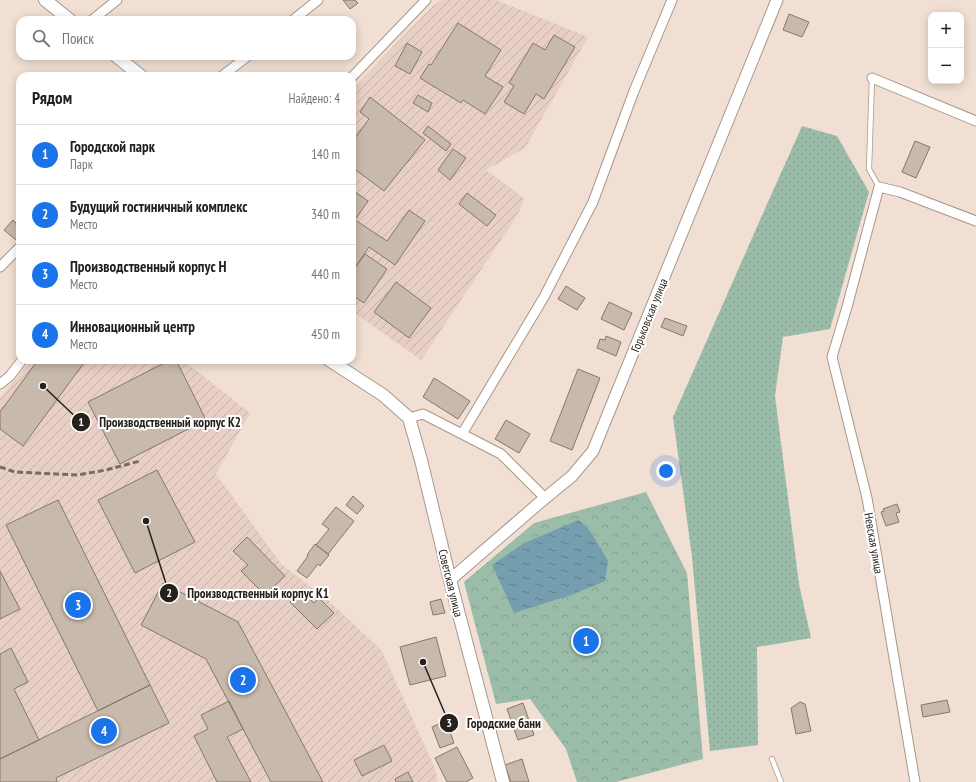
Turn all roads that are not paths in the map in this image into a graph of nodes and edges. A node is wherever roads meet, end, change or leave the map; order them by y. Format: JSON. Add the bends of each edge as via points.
{"nodes":[{"id":1,"x":44,"y":0,"type":"edge"},
{"id":2,"x":117,"y":0,"type":"edge"},
{"id":3,"x":318,"y":0,"type":"edge"},
{"id":4,"x":426,"y":0,"type":"edge"},
{"id":5,"x":672,"y":0,"type":"edge"},
{"id":6,"x":777,"y":0,"type":"edge"},
{"id":7,"x":65,"y":16,"type":"edge"},
{"id":8,"x":97,"y":16,"type":"edge"},
{"id":9,"x":298,"y":16,"type":"edge"},
{"id":10,"x":121,"y":60,"type":"edge"},
{"id":11,"x":243,"y":60,"type":"edge"},
{"id":12,"x":136,"y":72,"type":"edge"},
{"id":13,"x":227,"y":72,"type":"edge"},
{"id":14,"x":356,"y":74,"type":"edge"},
{"id":15,"x":872,"y":78,"type":"joint"},
{"id":16,"x":976,"y":121,"type":"edge"},
{"id":17,"x":879,"y":187,"type":"junction"},
{"id":18,"x":976,"y":221,"type":"edge"},
{"id":19,"x":16,"y":251,"type":"edge"},
{"id":20,"x":0,"y":268,"type":"edge"},
{"id":21,"x":19,"y":364,"type":"edge"},
{"id":22,"x":336,"y":364,"type":"edge"},
{"id":23,"x":0,"y":384,"type":"edge"},
{"id":24,"x":409,"y":418,"type":"junction"},
{"id":25,"x":462,"y":434,"type":"junction"},
{"id":26,"x":545,"y":498,"type":"junction"},
{"id":27,"x":450,"y":580,"type":"junction"},
{"id":28,"x":772,"y":759,"type":"dead end"},
{"id":29,"x":503,"y":782,"type":"edge"},
{"id":30,"x":781,"y":782,"type":"edge"},
{"id":31,"x":915,"y":782,"type":"edge"}],
"edges":[{"from":1,"to":7,"type":"main road"},
{"from":2,"to":8,"type":"street"},
{"from":3,"to":9,"type":"street"},
{"from":4,"to":14,"type":"street"},
{"from":5,"to":25,"type":"street","via":[[634,91],[593,202],[544,297]]},
{"from":6,"to":26,"type":"street","name":"Горьковская улица","via":[[593,451],[572,476]]},
{"from":10,"to":12,"type":"main road"},
{"from":11,"to":13,"type":"street"},
{"from":15,"to":16,"type":"street"},
{"from":15,"to":17,"type":"lane","via":[[869,169]]},
{"from":17,"to":18,"type":"street","via":[[900,192]]},
{"from":17,"to":31,"type":"street","name":"Невская улица","via":[[832,357],[867,498]]},
{"from":19,"to":20,"type":"street"},
{"from":21,"to":23,"type":"street"},
{"from":22,"to":24,"type":"main road","via":[[383,395]]},
{"from":24,"to":25,"type":"street","via":[[423,414]]},
{"from":24,"to":27,"type":"main road","name":"Советская улица"},
{"from":25,"to":26,"type":"street","via":[[501,454]]},
{"from":26,"to":27,"type":"street","name":"Горьковская улица"},
{"from":27,"to":29,"type":"main road","name":"Советская улица"},
{"from":28,"to":30,"type":"lane"}]}
